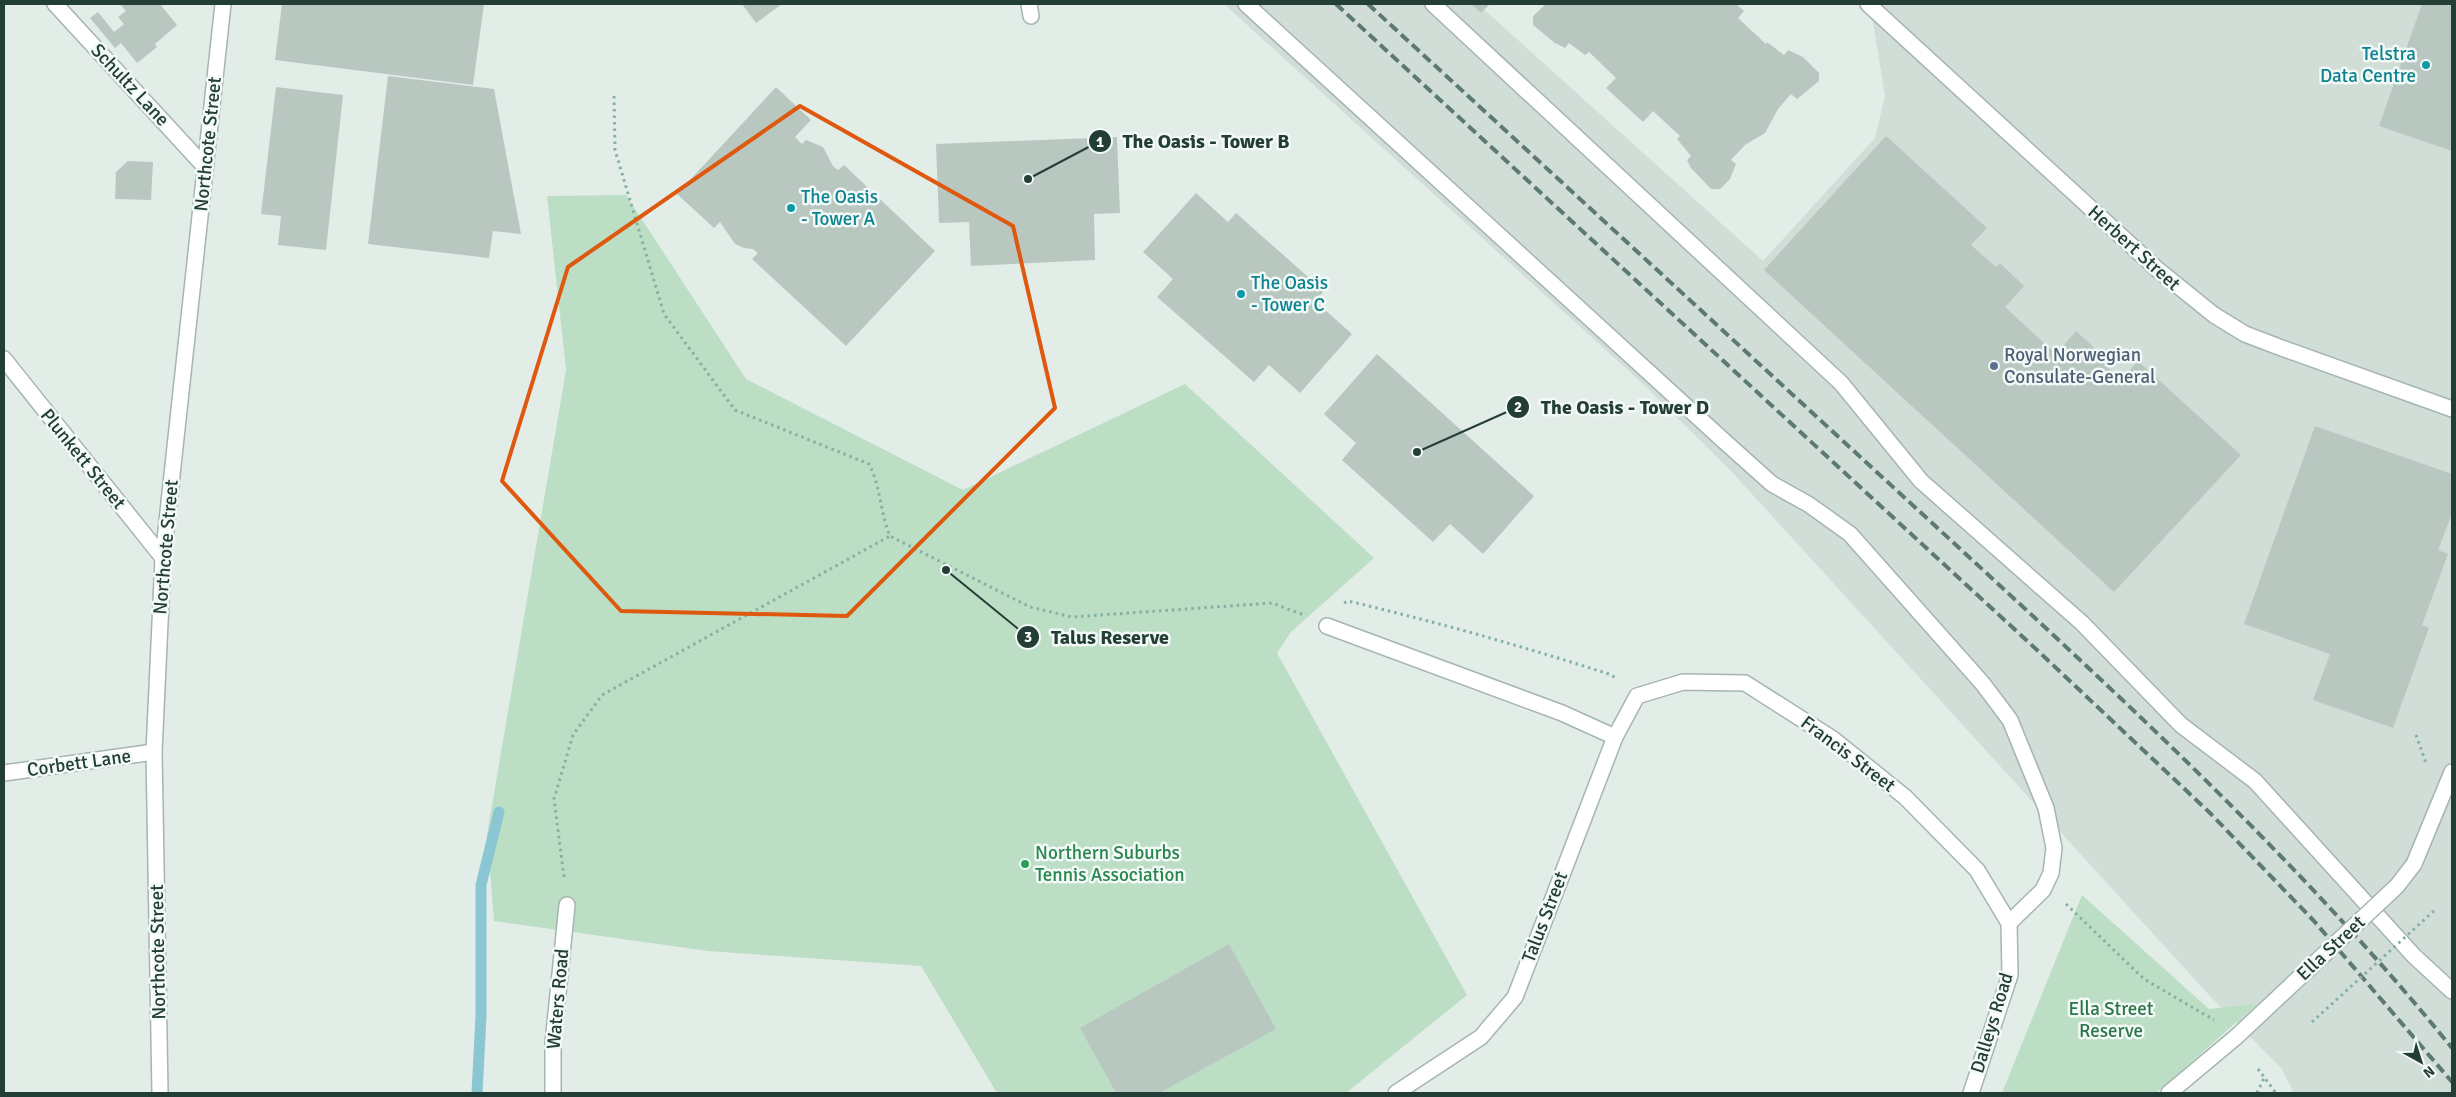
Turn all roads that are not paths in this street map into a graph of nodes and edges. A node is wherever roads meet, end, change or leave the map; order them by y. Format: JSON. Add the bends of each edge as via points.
{"nodes":[{"id":1,"x":55,"y":4,"type":"edge"},
{"id":2,"x":223,"y":4,"type":"edge"},
{"id":3,"x":1246,"y":4,"type":"edge"},
{"id":4,"x":1432,"y":4,"type":"edge"},
{"id":5,"x":1868,"y":4,"type":"edge"},
{"id":6,"x":205,"y":166,"type":"junction"},
{"id":7,"x":4,"y":359,"type":"edge"},
{"id":8,"x":2452,"y":409,"type":"edge"},
{"id":9,"x":162,"y":558,"type":"junction"},
{"id":10,"x":1327,"y":626,"type":"road end"},
{"id":11,"x":1637,"y":696,"type":"joint"},
{"id":12,"x":1615,"y":737,"type":"junction"},
{"id":13,"x":154,"y":752,"type":"junction"},
{"id":14,"x":2452,"y":772,"type":"edge"},
{"id":15,"x":4,"y":773,"type":"edge"},
{"id":16,"x":567,"y":905,"type":"road end"},
{"id":17,"x":2009,"y":923,"type":"junction"},
{"id":18,"x":2452,"y":991,"type":"edge"},
{"id":19,"x":160,"y":1093,"type":"edge"},
{"id":20,"x":552,"y":1093,"type":"edge"},
{"id":21,"x":1396,"y":1093,"type":"edge"},
{"id":22,"x":1971,"y":1093,"type":"edge"},
{"id":23,"x":2168,"y":1093,"type":"edge"}],
"edges":[{"from":1,"to":6,"type":"street","name":"Schultz Lane"},
{"from":2,"to":6,"type":"street","name":"Northcote Street"},
{"from":3,"to":17,"type":"street","via":[[1772,484],[1808,504],[1850,534],[1983,684],[2010,720],[2046,808],[2054,848],[2051,873],[2044,890]]},
{"from":4,"to":18,"type":"street","via":[[1841,383],[1920,481],[2082,624],[2181,725],[2256,781],[2414,956]]},
{"from":5,"to":8,"type":"street","name":"Herbert Street","via":[[2157,269],[2214,315],[2245,334]]},
{"from":6,"to":9,"type":"street","name":"Northcote Street"},
{"from":7,"to":9,"type":"street","name":"Plunkett Street"},
{"from":9,"to":13,"type":"street","name":"Northcote Street"},
{"from":10,"to":12,"type":"street","via":[[1562,713]]},
{"from":11,"to":12,"type":"street","name":"Talus Street"},
{"from":11,"to":17,"type":"street","name":"Francis Street","via":[[1683,682],[1745,683],[1833,739],[1905,797],[1977,870]]},
{"from":12,"to":21,"type":"street","name":"Talus Street","via":[[1514,997],[1481,1037]]},
{"from":13,"to":15,"type":"street","name":"Corbett Lane"},
{"from":13,"to":19,"type":"street","name":"Northcote Street"},
{"from":14,"to":23,"type":"street","name":"Ella Street","bridge":true,"via":[[2414,864],[2397,886],[2236,1037]]},
{"from":16,"to":20,"type":"street","name":"Waters Road","via":[[553,1043]]},
{"from":17,"to":22,"type":"street","name":"Dalleys Road","via":[[2010,975]]}]}
